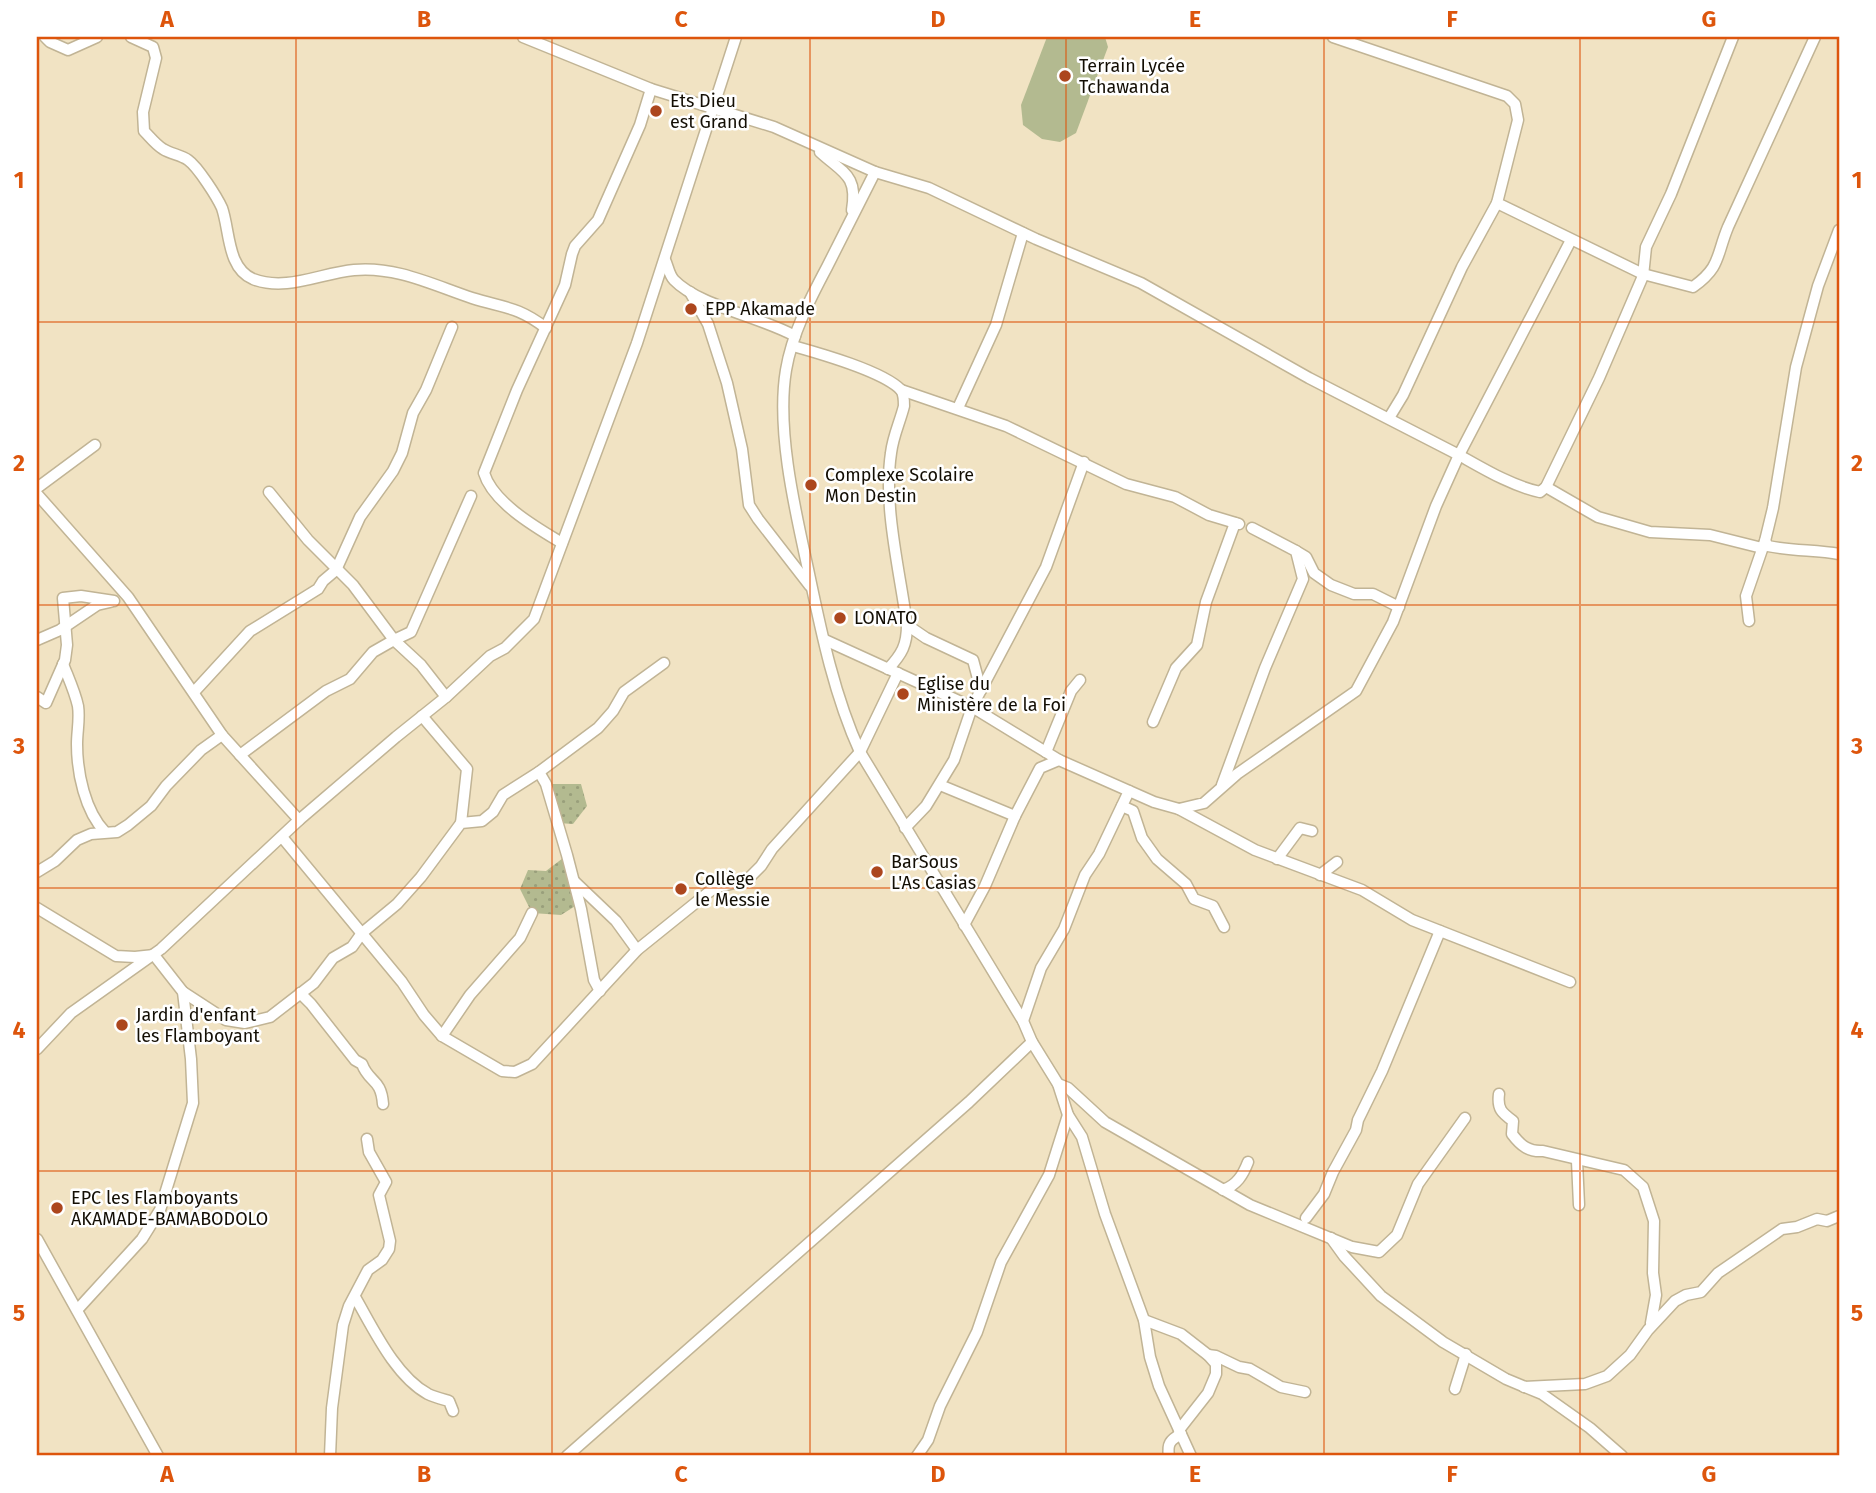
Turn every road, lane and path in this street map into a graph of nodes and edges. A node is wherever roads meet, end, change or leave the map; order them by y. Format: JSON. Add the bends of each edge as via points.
{"nodes":[{"id":1,"x":45,"y":37,"type":"edge"},
{"id":2,"x":97,"y":37,"type":"edge"},
{"id":3,"x":131,"y":37,"type":"edge"},
{"id":4,"x":526,"y":37,"type":"edge"},
{"id":5,"x":736,"y":37,"type":"edge"},
{"id":6,"x":1333,"y":37,"type":"edge"},
{"id":7,"x":1733,"y":37,"type":"edge"},
{"id":8,"x":1815,"y":37,"type":"edge"},
{"id":9,"x":651,"y":89,"type":"junction"},
{"id":10,"x":714,"y":107,"type":"junction"},
{"id":11,"x":815,"y":147,"type":"junction"},
{"id":12,"x":875,"y":172,"type":"junction"},
{"id":13,"x":1497,"y":203,"type":"junction"},
{"id":14,"x":850,"y":221,"type":"junction"},
{"id":15,"x":1839,"y":230,"type":"edge"},
{"id":16,"x":1023,"y":233,"type":"junction"},
{"id":17,"x":1571,"y":240,"type":"junction"},
{"id":18,"x":665,"y":260,"type":"junction"},
{"id":19,"x":1643,"y":274,"type":"junction"},
{"id":20,"x":690,"y":292,"type":"junction"},
{"id":21,"x":452,"y":327,"type":"dead end"},
{"id":22,"x":546,"y":328,"type":"junction"},
{"id":23,"x":794,"y":341,"type":"junction"},
{"id":24,"x":901,"y":390,"type":"junction"},
{"id":25,"x":958,"y":408,"type":"junction"},
{"id":26,"x":1389,"y":418,"type":"junction"},
{"id":27,"x":95,"y":445,"type":"dead end"},
{"id":28,"x":1459,"y":455,"type":"junction"},
{"id":29,"x":1084,"y":462,"type":"junction"},
{"id":30,"x":1546,"y":487,"type":"junction"},
{"id":31,"x":37,"y":488,"type":"edge"},
{"id":32,"x":269,"y":492,"type":"dead end"},
{"id":33,"x":37,"y":494,"type":"edge"},
{"id":34,"x":471,"y":496,"type":"dead end"},
{"id":35,"x":1252,"y":528,"type":"dead end"},
{"id":36,"x":562,"y":543,"type":"junction"},
{"id":37,"x":1763,"y":545,"type":"junction"},
{"id":38,"x":1296,"y":551,"type":"junction"},
{"id":39,"x":1839,"y":554,"type":"edge"},
{"id":40,"x":336,"y":570,"type":"junction"},
{"id":41,"x":812,"y":589,"type":"junction"},
{"id":42,"x":128,"y":597,"type":"junction"},
{"id":43,"x":114,"y":601,"type":"junction"},
{"id":44,"x":1399,"y":607,"type":"junction"},
{"id":45,"x":1749,"y":621,"type":"dead end"},
{"id":46,"x":907,"y":625,"type":"junction"},
{"id":47,"x":65,"y":627,"type":"junction"},
{"id":48,"x":37,"y":640,"type":"edge"},
{"id":49,"x":394,"y":640,"type":"junction"},
{"id":50,"x":825,"y":640,"type":"junction"},
{"id":51,"x":851,"y":652,"type":"junction"},
{"id":52,"x":999,"y":654,"type":"junction"},
{"id":53,"x":830,"y":660,"type":"junction"},
{"id":54,"x":973,"y":660,"type":"junction"},
{"id":55,"x":664,"y":663,"type":"dead end"},
{"id":56,"x":63,"y":664,"type":"junction"},
{"id":57,"x":893,"y":671,"type":"junction"},
{"id":58,"x":1080,"y":680,"type":"dead end"},
{"id":59,"x":981,"y":690,"type":"junction"},
{"id":60,"x":194,"y":692,"type":"junction"},
{"id":61,"x":37,"y":697,"type":"edge"},
{"id":62,"x":446,"y":697,"type":"junction"},
{"id":63,"x":972,"y":707,"type":"junction"},
{"id":64,"x":422,"y":716,"type":"junction"},
{"id":65,"x":1153,"y":722,"type":"dead end"},
{"id":66,"x":222,"y":735,"type":"junction"},
{"id":67,"x":1043,"y":750,"type":"junction"},
{"id":68,"x":860,"y":752,"type":"junction"},
{"id":69,"x":240,"y":755,"type":"junction"},
{"id":70,"x":1059,"y":760,"type":"junction"},
{"id":71,"x":1040,"y":768,"type":"junction"},
{"id":72,"x":539,"y":772,"type":"junction"},
{"id":73,"x":940,"y":785,"type":"junction"},
{"id":74,"x":1222,"y":786,"type":"junction"},
{"id":75,"x":1129,"y":791,"type":"junction"},
{"id":76,"x":1122,"y":806,"type":"junction"},
{"id":77,"x":1179,"y":808,"type":"junction"},
{"id":78,"x":1015,"y":816,"type":"junction"},
{"id":79,"x":299,"y":820,"type":"junction"},
{"id":80,"x":461,"y":823,"type":"junction"},
{"id":81,"x":905,"y":828,"type":"junction"},
{"id":82,"x":1312,"y":831,"type":"dead end"},
{"id":83,"x":106,"y":832,"type":"junction"},
{"id":84,"x":282,"y":837,"type":"junction"},
{"id":85,"x":1277,"y":859,"type":"junction"},
{"id":86,"x":1337,"y":862,"type":"dead end"},
{"id":87,"x":37,"y":872,"type":"edge"},
{"id":88,"x":1320,"y":875,"type":"junction"},
{"id":89,"x":574,"y":881,"type":"junction"},
{"id":90,"x":37,"y":908,"type":"edge"},
{"id":91,"x":532,"y":913,"type":"dead end"},
{"id":92,"x":964,"y":925,"type":"junction"},
{"id":93,"x":1224,"y":927,"type":"dead end"},
{"id":94,"x":1440,"y":931,"type":"junction"},
{"id":95,"x":362,"y":933,"type":"junction"},
{"id":96,"x":637,"y":950,"type":"junction"},
{"id":97,"x":154,"y":955,"type":"junction"},
{"id":98,"x":1570,"y":982,"type":"dead end"},
{"id":99,"x":600,"y":991,"type":"junction"},
{"id":100,"x":183,"y":992,"type":"junction"},
{"id":101,"x":300,"y":993,"type":"junction"},
{"id":102,"x":1023,"y":1021,"type":"junction"},
{"id":103,"x":442,"y":1036,"type":"junction"},
{"id":104,"x":1032,"y":1042,"type":"junction"},
{"id":105,"x":37,"y":1049,"type":"edge"},
{"id":106,"x":1058,"y":1084,"type":"junction"},
{"id":107,"x":1499,"y":1094,"type":"dead end"},
{"id":108,"x":383,"y":1104,"type":"dead end"},
{"id":109,"x":1068,"y":1115,"type":"junction"},
{"id":110,"x":1465,"y":1118,"type":"dead end"},
{"id":111,"x":367,"y":1139,"type":"dead end"},
{"id":112,"x":1577,"y":1161,"type":"junction"},
{"id":113,"x":1248,"y":1162,"type":"dead end"},
{"id":114,"x":1223,"y":1190,"type":"junction"},
{"id":115,"x":1579,"y":1205,"type":"dead end"},
{"id":116,"x":1839,"y":1216,"type":"edge"},
{"id":117,"x":1306,"y":1218,"type":"dead end"},
{"id":118,"x":1330,"y":1238,"type":"junction"},
{"id":119,"x":37,"y":1239,"type":"edge"},
{"id":120,"x":355,"y":1297,"type":"junction"},
{"id":121,"x":78,"y":1309,"type":"junction"},
{"id":122,"x":1144,"y":1320,"type":"junction"},
{"id":123,"x":1648,"y":1330,"type":"junction"},
{"id":124,"x":1466,"y":1354,"type":"junction"},
{"id":125,"x":1208,"y":1355,"type":"junction"},
{"id":126,"x":1524,"y":1387,"type":"junction"},
{"id":127,"x":1455,"y":1389,"type":"dead end"},
{"id":128,"x":1305,"y":1392,"type":"dead end"},
{"id":129,"x":453,"y":1411,"type":"dead end"},
{"id":130,"x":1180,"y":1432,"type":"junction"},
{"id":131,"x":158,"y":1456,"type":"edge"},
{"id":132,"x":330,"y":1456,"type":"edge"},
{"id":133,"x":567,"y":1456,"type":"edge"},
{"id":134,"x":917,"y":1456,"type":"edge"},
{"id":135,"x":1168,"y":1456,"type":"edge"},
{"id":136,"x":1191,"y":1456,"type":"edge"},
{"id":137,"x":1622,"y":1456,"type":"edge"}],
"edges":[{"from":1,"to":2,"type":"street","via":[[68,50]]},
{"from":3,"to":22,"type":"street","via":[[153,47],[156,58],[143,112],[144,131],[161,148],[189,161],[204,180],[221,206],[239,268],[253,278],[284,284],[354,270],[384,270],[502,304]]},
{"from":4,"to":9,"type":"street"},
{"from":5,"to":10,"type":"street"},
{"from":6,"to":13,"type":"street","via":[[1507,96],[1515,104],[1518,120]]},
{"from":7,"to":19,"type":"street","via":[[1647,247]]},
{"from":8,"to":19,"type":"street","via":[[1708,277],[1693,287]]},
{"from":9,"to":10,"type":"street"},
{"from":9,"to":22,"type":"street","via":[[598,220],[575,246],[569,274]]},
{"from":10,"to":11,"type":"street","via":[[775,127]]},
{"from":10,"to":18,"type":"street"},
{"from":11,"to":12,"type":"street"},
{"from":11,"to":14,"type":"street","via":[[851,181]]},
{"from":12,"to":14,"type":"street"},
{"from":12,"to":16,"type":"street","via":[[929,188]]},
{"from":13,"to":17,"type":"street"},
{"from":13,"to":26,"type":"street"},
{"from":14,"to":23,"type":"street"},
{"from":15,"to":37,"type":"street","via":[[1796,367],[1780,473]]},
{"from":16,"to":25,"type":"street","via":[[996,325]]},
{"from":16,"to":26,"type":"street","via":[[1141,284]]},
{"from":17,"to":19,"type":"street"},
{"from":17,"to":28,"type":"street"},
{"from":18,"to":20,"type":"street","via":[[672,278]]},
{"from":18,"to":36,"type":"street"},
{"from":19,"to":30,"type":"street"},
{"from":20,"to":23,"type":"street","via":[[775,324]]},
{"from":20,"to":41,"type":"street","via":[[708,324],[727,383],[749,505]]},
{"from":21,"to":40,"type":"street","via":[[413,413],[402,453],[360,517]]},
{"from":22,"to":36,"type":"street","via":[[484,473],[490,486],[525,521]]},
{"from":23,"to":24,"type":"street"},
{"from":23,"to":41,"type":"street","via":[[786,369],[784,413],[792,494]]},
{"from":24,"to":25,"type":"street"},
{"from":24,"to":46,"type":"street","via":[[904,406],[890,456],[890,481]]},
{"from":25,"to":29,"type":"street"},
{"from":26,"to":28,"type":"street"},
{"from":27,"to":31,"type":"street"},
{"from":28,"to":30,"type":"street","via":[[1532,490],[1540,492]]},
{"from":28,"to":44,"type":"street"},
{"from":29,"to":52,"type":"street","via":[[1046,567]]},
{"from":29,"to":65,"type":"street","via":[[1126,484],[1175,497],[1237,524],[1206,603],[1197,645],[1176,668]]},
{"from":30,"to":37,"type":"street","via":[[1598,517],[1650,533],[1710,535]]},
{"from":32,"to":40,"type":"street"},
{"from":33,"to":42,"type":"street"},
{"from":34,"to":49,"type":"street","via":[[411,632]]},
{"from":35,"to":38,"type":"street"},
{"from":36,"to":62,"type":"street","via":[[534,619]]},
{"from":37,"to":39,"type":"street"},
{"from":37,"to":45,"type":"street","via":[[1746,596]]},
{"from":38,"to":44,"type":"street","via":[[1331,585],[1354,594],[1373,594]]},
{"from":38,"to":74,"type":"street","via":[[1303,579]]},
{"from":40,"to":49,"type":"street","via":[[353,585]]},
{"from":40,"to":60,"type":"street","via":[[318,589],[250,631]]},
{"from":41,"to":50,"type":"street"},
{"from":42,"to":43,"type":"street"},
{"from":42,"to":60,"type":"street"},
{"from":43,"to":47,"type":"street","via":[[97,605]]},
{"from":43,"to":47,"type":"street","via":[[62,598]]},
{"from":44,"to":74,"type":"street","via":[[1356,691]]},
{"from":46,"to":54,"type":"street"},
{"from":46,"to":57,"type":"street","via":[[907,641]]},
{"from":47,"to":48,"type":"street"},
{"from":47,"to":56,"type":"street"},
{"from":49,"to":62,"type":"street"},
{"from":49,"to":69,"type":"street","via":[[373,652],[350,679],[326,691]]},
{"from":50,"to":51,"type":"street"},
{"from":50,"to":53,"type":"street"},
{"from":51,"to":53,"type":"street"},
{"from":51,"to":57,"type":"street"},
{"from":52,"to":54,"type":"street","via":[[985,661]]},
{"from":52,"to":59,"type":"street"},
{"from":53,"to":68,"type":"street"},
{"from":54,"to":59,"type":"street"},
{"from":55,"to":72,"type":"street","via":[[624,692],[598,728]]},
{"from":56,"to":61,"type":"street","via":[[46,703]]},
{"from":56,"to":83,"type":"street","via":[[78,705],[83,787],[97,824]]},
{"from":57,"to":63,"type":"street"},
{"from":57,"to":68,"type":"street"},
{"from":58,"to":67,"type":"street"},
{"from":59,"to":63,"type":"street"},
{"from":60,"to":66,"type":"street"},
{"from":62,"to":64,"type":"street"},
{"from":63,"to":67,"type":"street"},
{"from":63,"to":73,"type":"street"},
{"from":64,"to":79,"type":"street"},
{"from":64,"to":80,"type":"street","via":[[467,769]]},
{"from":66,"to":69,"type":"street"},
{"from":66,"to":83,"type":"street","via":[[201,750],[151,806],[117,832]]},
{"from":67,"to":70,"type":"street"},
{"from":67,"to":71,"type":"street"},
{"from":68,"to":81,"type":"street"},
{"from":68,"to":96,"type":"street","via":[[747,880],[714,888]]},
{"from":69,"to":79,"type":"street"},
{"from":70,"to":71,"type":"street"},
{"from":70,"to":75,"type":"street"},
{"from":71,"to":78,"type":"street"},
{"from":72,"to":80,"type":"street","via":[[503,795],[494,812],[482,821]]},
{"from":72,"to":89,"type":"street"},
{"from":73,"to":78,"type":"street"},
{"from":73,"to":81,"type":"street"},
{"from":74,"to":77,"type":"street","via":[[1204,803]]},
{"from":75,"to":76,"type":"street"},
{"from":75,"to":77,"type":"street"},
{"from":76,"to":93,"type":"street","via":[[1133,811],[1142,838],[1157,859],[1186,884],[1194,899],[1213,906]]},
{"from":76,"to":102,"type":"street","via":[[1085,875],[1065,929],[1041,968]]},
{"from":77,"to":85,"type":"street"},
{"from":78,"to":92,"type":"street"},
{"from":79,"to":84,"type":"street"},
{"from":80,"to":95,"type":"street","via":[[397,904]]},
{"from":81,"to":92,"type":"street"},
{"from":82,"to":85,"type":"street","via":[[1300,828]]},
{"from":83,"to":87,"type":"street","via":[[77,840]]},
{"from":84,"to":95,"type":"street"},
{"from":84,"to":97,"type":"street"},
{"from":85,"to":88,"type":"street"},
{"from":86,"to":88,"type":"street"},
{"from":88,"to":94,"type":"street","via":[[1362,890]]},
{"from":89,"to":96,"type":"street","via":[[616,921]]},
{"from":89,"to":99,"type":"street"},
{"from":90,"to":97,"type":"street","via":[[116,956]]},
{"from":91,"to":103,"type":"street","via":[[520,939],[470,995]]},
{"from":92,"to":102,"type":"street"},
{"from":94,"to":98,"type":"street"},
{"from":94,"to":117,"type":"street","via":[[1356,1130],[1324,1194]]},
{"from":95,"to":101,"type":"street"},
{"from":95,"to":103,"type":"street"},
{"from":96,"to":99,"type":"street"},
{"from":97,"to":100,"type":"street"},
{"from":97,"to":105,"type":"street","via":[[71,1013]]},
{"from":99,"to":103,"type":"street","via":[[532,1064],[515,1072],[502,1071]]},
{"from":100,"to":101,"type":"street","via":[[226,1020],[245,1023],[270,1017]]},
{"from":100,"to":121,"type":"street","via":[[193,1103],[162,1205],[142,1239]]},
{"from":101,"to":108,"type":"street","via":[[380,1086]]},
{"from":102,"to":104,"type":"street"},
{"from":104,"to":106,"type":"street"},
{"from":104,"to":133,"type":"street"},
{"from":106,"to":109,"type":"street"},
{"from":106,"to":114,"type":"street","via":[[1105,1122]]},
{"from":107,"to":112,"type":"street","via":[[1501,1112],[1513,1121],[1512,1134],[1519,1143],[1532,1152]]},
{"from":109,"to":122,"type":"street","via":[[1082,1137]]},
{"from":109,"to":134,"type":"street","via":[[1049,1175],[1001,1262],[977,1332]]},
{"from":110,"to":118,"type":"street","via":[[1419,1184],[1397,1235],[1379,1252]]},
{"from":111,"to":120,"type":"street","via":[[386,1182],[379,1195],[390,1241]]},
{"from":112,"to":115,"type":"street"},
{"from":112,"to":123,"type":"street","via":[[1624,1170],[1643,1187],[1654,1221],[1656,1295]]},
{"from":113,"to":114,"type":"street","via":[[1233,1187]]},
{"from":114,"to":118,"type":"street"},
{"from":116,"to":123,"type":"street","via":[[1782,1229],[1718,1273],[1701,1292],[1675,1301]]},
{"from":118,"to":124,"type":"street","via":[[1381,1296]]},
{"from":119,"to":121,"type":"street"},
{"from":120,"to":129,"type":"street","via":[[388,1354],[427,1393],[449,1401]]},
{"from":120,"to":132,"type":"street","via":[[343,1325]]},
{"from":121,"to":131,"type":"street"},
{"from":122,"to":125,"type":"street","via":[[1181,1334]]},
{"from":122,"to":130,"type":"street","via":[[1159,1386]]},
{"from":123,"to":126,"type":"street","via":[[1630,1355],[1606,1376],[1585,1384]]},
{"from":124,"to":126,"type":"street"},
{"from":124,"to":127,"type":"street"},
{"from":125,"to":128,"type":"street","via":[[1250,1369],[1281,1387]]},
{"from":125,"to":130,"type":"street","via":[[1216,1364],[1216,1374]]},
{"from":126,"to":137,"type":"street","via":[[1542,1394]]},
{"from":130,"to":135,"type":"street","via":[[1170,1441]]},
{"from":130,"to":136,"type":"street"}]}
